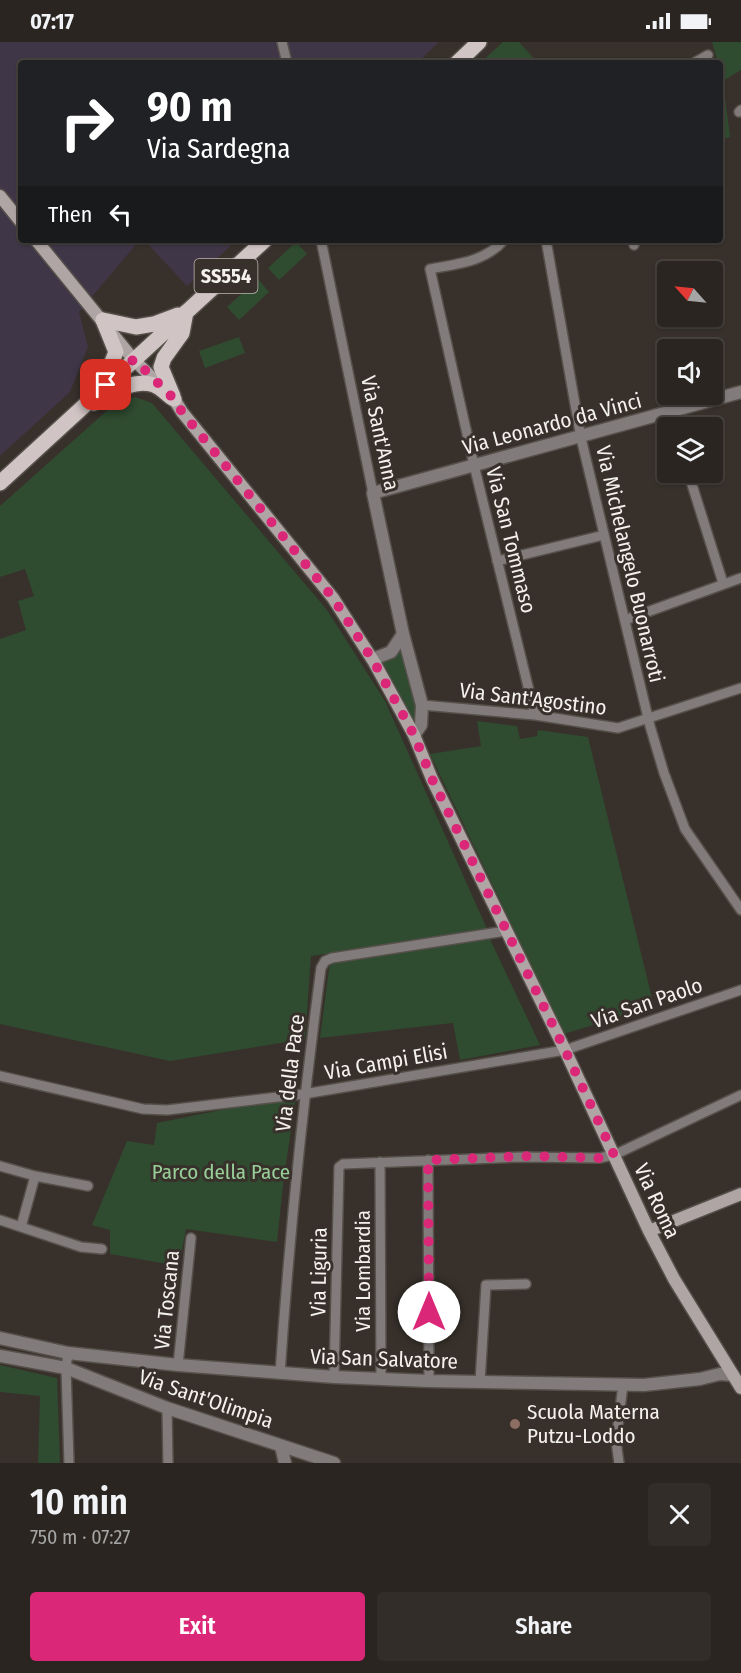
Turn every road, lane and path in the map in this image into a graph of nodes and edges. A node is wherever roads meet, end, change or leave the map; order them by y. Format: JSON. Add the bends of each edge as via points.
{"nodes":[{"id":1,"x":282,"y":42,"type":"edge"},
{"id":2,"x":479,"y":42,"type":"edge"},
{"id":3,"x":708,"y":55,"type":"dead end"},
{"id":4,"x":285,"y":60,"type":"edge"},
{"id":5,"x":460,"y":60,"type":"edge"},
{"id":6,"x":699,"y":60,"type":"edge"},
{"id":7,"x":0,"y":196,"type":"edge"},
{"id":8,"x":18,"y":218,"type":"edge"},
{"id":9,"x":39,"y":243,"type":"edge"},
{"id":10,"x":262,"y":243,"type":"edge"},
{"id":11,"x":322,"y":243,"type":"edge"},
{"id":12,"x":500,"y":243,"type":"edge"},
{"id":13,"x":547,"y":243,"type":"edge"},
{"id":14,"x":186,"y":312,"type":"junction"},
{"id":15,"x":103,"y":320,"type":"junction"},
{"id":16,"x":134,"y":359,"type":"junction"},
{"id":17,"x":741,"y":392,"type":"edge"},
{"id":18,"x":174,"y":399,"type":"junction"},
{"id":19,"x":78,"y":411,"type":"junction"},
{"id":20,"x":668,"y":412,"type":"junction"},
{"id":21,"x":670,"y":417,"type":"edge"},
{"id":22,"x":581,"y":438,"type":"junction"},
{"id":23,"x":474,"y":465,"type":"junction"},
{"id":24,"x":0,"y":483,"type":"edge"},
{"id":25,"x":691,"y":483,"type":"edge"},
{"id":26,"x":373,"y":493,"type":"junction"},
{"id":27,"x":604,"y":535,"type":"junction"},
{"id":28,"x":497,"y":561,"type":"junction"},
{"id":29,"x":741,"y":578,"type":"edge"},
{"id":30,"x":723,"y":583,"type":"junction"},
{"id":31,"x":625,"y":620,"type":"junction"},
{"id":32,"x":404,"y":634,"type":"junction"},
{"id":33,"x":373,"y":659,"type":"junction"},
{"id":34,"x":740,"y":692,"type":"edge"},
{"id":35,"x":422,"y":705,"type":"junction"},
{"id":36,"x":535,"y":715,"type":"junction"},
{"id":37,"x":648,"y":718,"type":"junction"},
{"id":38,"x":417,"y":730,"type":"junction"},
{"id":39,"x":741,"y":910,"type":"edge"},
{"id":40,"x":506,"y":932,"type":"junction"},
{"id":41,"x":741,"y":990,"type":"edge"},
{"id":42,"x":565,"y":1050,"type":"junction"},
{"id":43,"x":0,"y":1076,"type":"edge"},
{"id":44,"x":304,"y":1094,"type":"junction"},
{"id":45,"x":741,"y":1095,"type":"edge"},
{"id":46,"x":614,"y":1155,"type":"junction"},
{"id":47,"x":428,"y":1160,"type":"junction"},
{"id":48,"x":380,"y":1162,"type":"junction"},
{"id":49,"x":0,"y":1166,"type":"edge"},
{"id":50,"x":35,"y":1176,"type":"junction"},
{"id":51,"x":88,"y":1186,"type":"dead end"},
{"id":52,"x":741,"y":1194,"type":"edge"},
{"id":53,"x":0,"y":1220,"type":"edge"},
{"id":54,"x":21,"y":1227,"type":"junction"},
{"id":55,"x":649,"y":1231,"type":"junction"},
{"id":56,"x":191,"y":1238,"type":"dead end"},
{"id":57,"x":102,"y":1249,"type":"dead end"},
{"id":58,"x":526,"y":1284,"type":"dead end"},
{"id":59,"x":0,"y":1338,"type":"edge"},
{"id":60,"x":68,"y":1353,"type":"junction"},
{"id":61,"x":0,"y":1356,"type":"edge"},
{"id":62,"x":178,"y":1365,"type":"junction"},
{"id":63,"x":66,"y":1368,"type":"junction"},
{"id":64,"x":737,"y":1373,"type":"edge"},
{"id":65,"x":280,"y":1374,"type":"junction"},
{"id":66,"x":334,"y":1377,"type":"junction"},
{"id":67,"x":381,"y":1379,"type":"junction"},
{"id":68,"x":429,"y":1381,"type":"junction"},
{"id":69,"x":480,"y":1382,"type":"junction"},
{"id":70,"x":623,"y":1384,"type":"junction"},
{"id":71,"x":741,"y":1388,"type":"edge"},
{"id":72,"x":167,"y":1408,"type":"junction"},
{"id":73,"x":281,"y":1446,"type":"junction"},
{"id":74,"x":69,"y":1463,"type":"edge"},
{"id":75,"x":168,"y":1463,"type":"edge"},
{"id":76,"x":285,"y":1463,"type":"edge"},
{"id":77,"x":334,"y":1463,"type":"edge"},
{"id":78,"x":619,"y":1463,"type":"edge"}],
"edges":[{"from":1,"to":4,"type":"street"},
{"from":2,"to":5,"type":"main road"},
{"from":3,"to":6,"type":"street"},
{"from":7,"to":8,"type":"main road"},
{"from":9,"to":15,"type":"main road","name":"Via Roma"},
{"from":10,"to":14,"type":"main road","number":"SS554"},
{"from":11,"to":26,"type":"street","name":"Via Sant'Anna"},
{"from":12,"to":23,"type":"street","name":"Via San Tommaso","via":[[473,261],[430,269]]},
{"from":13,"to":22,"type":"street","name":"Via Michelangelo Buonarroti"},
{"from":14,"to":15,"type":"main road","via":[[135,327]]},
{"from":14,"to":16,"type":"main road","number":"SS554"},
{"from":14,"to":18,"type":"main road","via":[[182,333],[161,367]]},
{"from":15,"to":16,"type":"main road","name":"Via Roma"},
{"from":15,"to":19,"type":"main road","via":[[116,352],[107,374]]},
{"from":16,"to":18,"type":"main road","name":"Via Roma"},
{"from":16,"to":19,"type":"main road","number":"SS554"},
{"from":17,"to":20,"type":"street","name":"Via Leonardo da Vinci"},
{"from":18,"to":19,"type":"main road","via":[[153,385],[137,384]]},
{"from":18,"to":33,"type":"main road","name":"Via Roma","via":[[333,598]]},
{"from":19,"to":24,"type":"main road","number":"SS554"},
{"from":20,"to":21,"type":"street"},
{"from":20,"to":22,"type":"street","name":"Via Leonardo da Vinci"},
{"from":22,"to":23,"type":"street","name":"Via Leonardo da Vinci"},
{"from":22,"to":27,"type":"street","name":"Via Michelangelo Buonarroti"},
{"from":23,"to":26,"type":"street","name":"Via Leonardo da Vinci"},
{"from":23,"to":28,"type":"street","name":"Via San Tommaso"},
{"from":25,"to":30,"type":"street"},
{"from":26,"to":32,"type":"street","name":"Via Sant'Anna"},
{"from":27,"to":28,"type":"street"},
{"from":27,"to":31,"type":"street","name":"Via Michelangelo Buonarroti"},
{"from":28,"to":36,"type":"street","name":"Via San Tommaso"},
{"from":29,"to":30,"type":"street"},
{"from":30,"to":31,"type":"street"},
{"from":31,"to":37,"type":"street","name":"Via Michelangelo Buonarroti"},
{"from":32,"to":33,"type":"street","via":[[391,652]]},
{"from":32,"to":35,"type":"street","name":"Via Sant'Anna"},
{"from":33,"to":38,"type":"main road","name":"Via Roma"},
{"from":34,"to":37,"type":"street","name":"Via Sant'Agostino"},
{"from":35,"to":36,"type":"street","name":"Via Sant'Agostino"},
{"from":35,"to":38,"type":"street","name":"Via Sant'Anna"},
{"from":36,"to":37,"type":"street","name":"Via Sant'Agostino","via":[[618,728]]},
{"from":37,"to":39,"type":"street","name":"Via Michelangelo Buonarroti","via":[[685,829]]},
{"from":38,"to":40,"type":"main road","name":"Via Roma","via":[[432,779]]},
{"from":40,"to":42,"type":"main road","name":"Via Roma"},
{"from":40,"to":44,"type":"street","name":"Via della Pace","via":[[325,961]]},
{"from":41,"to":42,"type":"street","name":"Via San Paolo"},
{"from":42,"to":44,"type":"street","name":"Via Campi Elisi"},
{"from":42,"to":46,"type":"main road","name":"Via Roma"},
{"from":43,"to":44,"type":"street","name":"Via Campi Elisi","via":[[143,1109],[167,1110]]},
{"from":44,"to":65,"type":"street","name":"Via della Pace"},
{"from":45,"to":46,"type":"street"},
{"from":46,"to":47,"type":"street"},
{"from":46,"to":55,"type":"main road","name":"Via Roma"},
{"from":47,"to":48,"type":"street"},
{"from":47,"to":68,"type":"street"},
{"from":48,"to":66,"type":"street","name":"Via Liguria","via":[[339,1167]]},
{"from":48,"to":67,"type":"street","name":"Via Lombardia"},
{"from":49,"to":50,"type":"street"},
{"from":50,"to":51,"type":"street"},
{"from":50,"to":54,"type":"street"},
{"from":52,"to":55,"type":"main road"},
{"from":53,"to":54,"type":"street"},
{"from":54,"to":57,"type":"street","via":[[81,1247]]},
{"from":55,"to":64,"type":"main road","name":"Via Roma","via":[[674,1280]]},
{"from":56,"to":62,"type":"street","name":"Via Toscana"},
{"from":58,"to":69,"type":"street","via":[[486,1285]]},
{"from":59,"to":60,"type":"street","name":"Via San Salvatore"},
{"from":60,"to":62,"type":"street","name":"Via San Salvatore"},
{"from":60,"to":63,"type":"street"},
{"from":61,"to":63,"type":"street","name":"Via Sant'Olimpia"},
{"from":62,"to":65,"type":"street","name":"Via San Salvatore"},
{"from":63,"to":72,"type":"street","name":"Via Sant'Olimpia"},
{"from":63,"to":74,"type":"street"},
{"from":64,"to":70,"type":"street","name":"Via San Salvatore","via":[[644,1385]]},
{"from":64,"to":71,"type":"main road","name":"Via Roma"},
{"from":65,"to":66,"type":"street","name":"Via San Salvatore"},
{"from":66,"to":67,"type":"street","name":"Via San Salvatore"},
{"from":67,"to":68,"type":"street","name":"Via San Salvatore"},
{"from":68,"to":69,"type":"street","name":"Via San Salvatore"},
{"from":69,"to":70,"type":"street","name":"Via San Salvatore"},
{"from":70,"to":78,"type":"street","via":[[616,1441]]},
{"from":72,"to":73,"type":"street","name":"Via Sant'Olimpia"},
{"from":72,"to":75,"type":"street"},
{"from":73,"to":76,"type":"street"},
{"from":73,"to":77,"type":"street","name":"Via Sant'Olimpia"}]}
